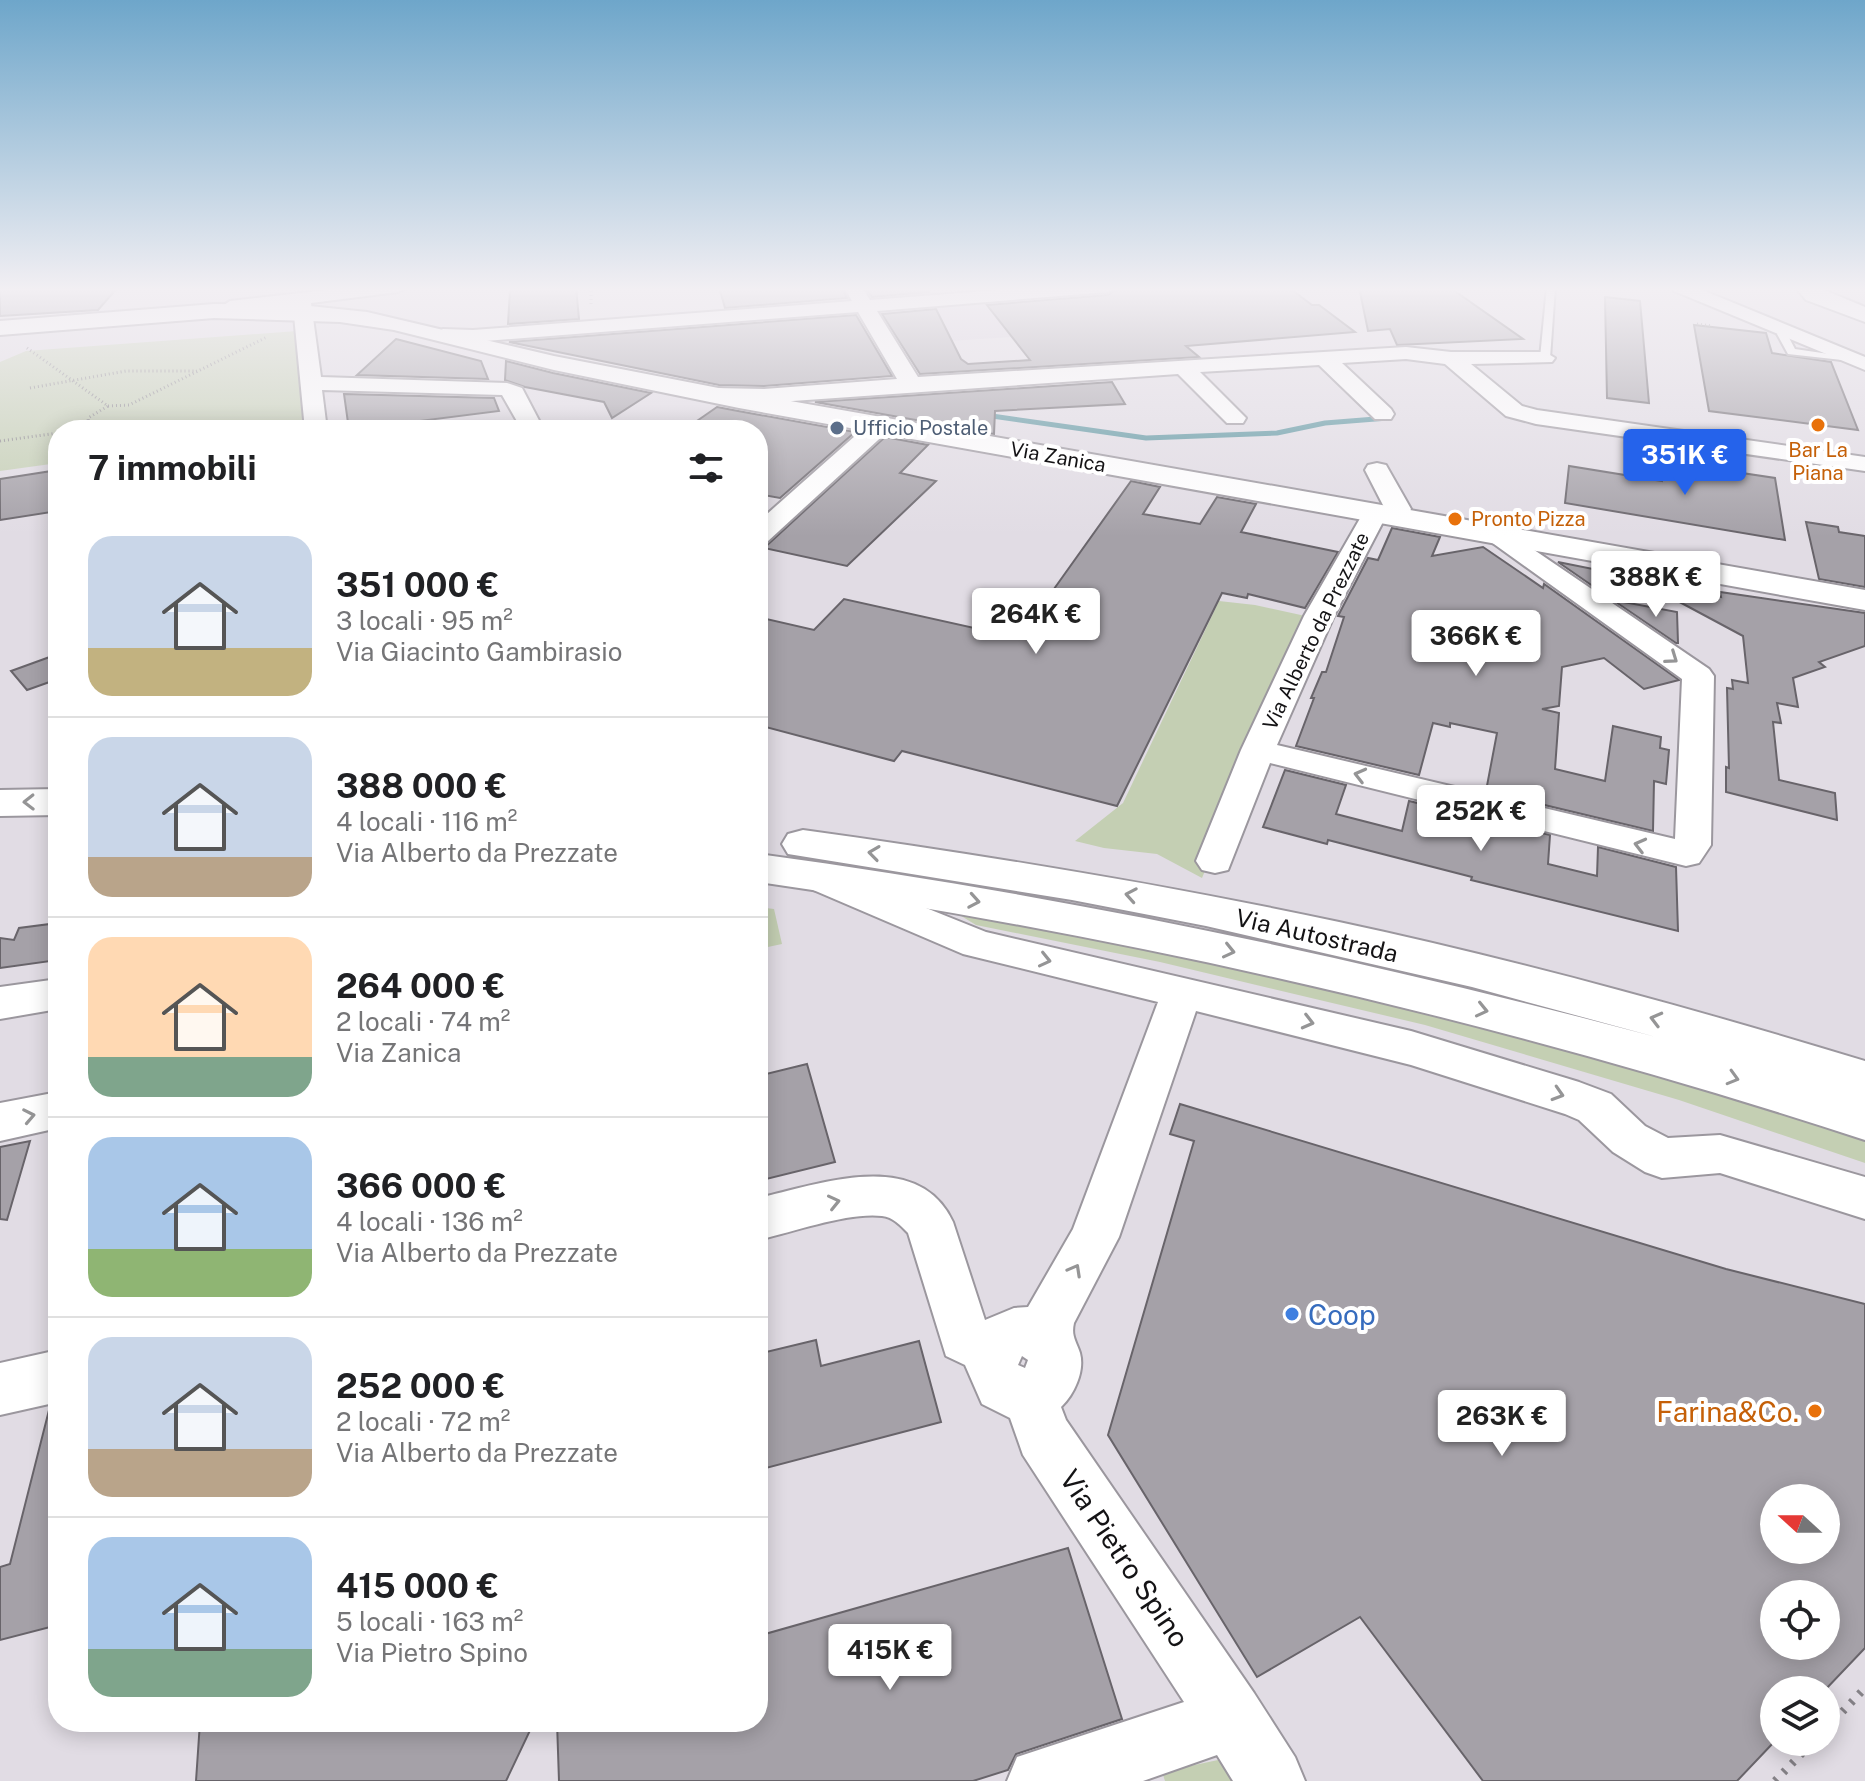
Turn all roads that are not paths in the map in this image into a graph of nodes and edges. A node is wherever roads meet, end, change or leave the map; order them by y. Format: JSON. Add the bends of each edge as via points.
{"nodes":[{"id":1,"x":308,"y":370,"type":"edge"},
{"id":2,"x":600,"y":370,"type":"edge"},
{"id":3,"x":903,"y":370,"type":"edge"},
{"id":4,"x":1133,"y":370,"type":"edge"},
{"id":5,"x":1186,"y":370,"type":"edge"},
{"id":6,"x":1337,"y":370,"type":"edge"},
{"id":7,"x":1465,"y":370,"type":"edge"},
{"id":8,"x":312,"y":383,"type":"junction"},
{"id":9,"x":911,"y":384,"type":"junction"},
{"id":10,"x":797,"y":401,"type":"junction"},
{"id":11,"x":1383,"y":414,"type":"dead end"},
{"id":12,"x":1235,"y":418,"type":"dead end"},
{"id":13,"x":315,"y":420,"type":"edge"},
{"id":14,"x":528,"y":420,"type":"edge"},
{"id":15,"x":881,"y":425,"type":"junction"},
{"id":16,"x":1865,"y":464,"type":"edge"},
{"id":17,"x":1377,"y":470,"type":"dead end"},
{"id":18,"x":768,"y":503,"type":"edge"},
{"id":19,"x":790,"y":508,"type":"junction"},
{"id":20,"x":1385,"y":515,"type":"junction"},
{"id":21,"x":768,"y":527,"type":"edge"},
{"id":22,"x":1493,"y":534,"type":"junction"},
{"id":23,"x":1865,"y":600,"type":"edge"},
{"id":24,"x":1258,"y":750,"type":"junction"},
{"id":25,"x":48,"y":802,"type":"edge"},
{"id":26,"x":0,"y":803,"type":"edge"},
{"id":27,"x":48,"y":830,"type":"edge"},
{"id":28,"x":0,"y":831,"type":"edge"},
{"id":29,"x":768,"y":839,"type":"edge"},
{"id":30,"x":1215,"y":861,"type":"dead end"},
{"id":31,"x":768,"y":869,"type":"edge"},
{"id":32,"x":814,"y":876,"type":"junction"},
{"id":33,"x":1182,"y":992,"type":"junction"},
{"id":34,"x":48,"y":996,"type":"edge"},
{"id":35,"x":0,"y":1003,"type":"edge"},
{"id":36,"x":1865,"y":1081,"type":"edge"},
{"id":37,"x":48,"y":1112,"type":"edge"},
{"id":38,"x":1865,"y":1119,"type":"edge"},
{"id":39,"x":0,"y":1122,"type":"edge"},
{"id":40,"x":1865,"y":1198,"type":"edge"},
{"id":41,"x":768,"y":1217,"type":"edge"},
{"id":42,"x":1022,"y":1362,"type":"junction"},
{"id":43,"x":48,"y":1378,"type":"edge"},
{"id":44,"x":0,"y":1389,"type":"edge"},
{"id":45,"x":1231,"y":1716,"type":"junction"},
{"id":46,"x":1041,"y":1781,"type":"edge"},
{"id":47,"x":1271,"y":1781,"type":"edge"}],
"edges":[{"from":1,"to":8,"type":"street"},
{"from":2,"to":10,"type":"main road","name":"Via Zanica","via":[[713,395]]},
{"from":3,"to":9,"type":"street"},
{"from":4,"to":9,"type":"street"},
{"from":5,"to":12,"type":"street"},
{"from":6,"to":11,"type":"street"},
{"from":7,"to":16,"type":"street","via":[[1514,411],[1536,417]]},
{"from":8,"to":13,"type":"street"},
{"from":8,"to":14,"type":"street","via":[[507,389]]},
{"from":9,"to":10,"type":"street"},
{"from":10,"to":15,"type":"main road","name":"Via Zanica"},
{"from":15,"to":19,"type":"street"},
{"from":15,"to":20,"type":"main road","name":"Via Zanica"},
{"from":17,"to":20,"type":"street","via":[[1398,509]]},
{"from":18,"to":19,"type":"street"},
{"from":19,"to":21,"type":"street"},
{"from":20,"to":22,"type":"main road","name":"Via Zanica"},
{"from":20,"to":24,"type":"street","name":"Via Alberto da Prezzate","via":[[1319,616]]},
{"from":22,"to":23,"type":"main road","name":"Via Zanica"},
{"from":22,"to":24,"type":"street","name":"Via Alberto da Prezzate","one_way":true,"via":[[1698,676],[1693,845],[1686,854]]},
{"from":24,"to":30,"type":"street","name":"Via Alberto da Prezzate"},
{"from":25,"to":26,"type":"main road","one_way":true},
{"from":27,"to":28,"type":"main road"},
{"from":36,"to":29,"type":"main road","name":"Via Autostrada","one_way":true,"via":[[1532,985],[1191,906],[974,867]]},
{"from":31,"to":32,"type":"main road","name":"Via Autostrada"},
{"from":32,"to":33,"type":"street","name":"Via Autostrada","one_way":true,"via":[[977,944]]},
{"from":32,"to":38,"type":"main road","name":"Via Autostrada","one_way":true,"via":[[1184,940],[1533,1022]]},
{"from":33,"to":40,"type":"street","name":"Via Autostrada","one_way":true,"via":[[1411,1048],[1579,1100],[1662,1158],[1720,1154]]},
{"from":42,"to":33,"type":"street","one_way":true,"via":[[1094,1237]]},
{"from":34,"to":35,"type":"street"},
{"from":39,"to":37,"type":"street","one_way":true},
{"from":41,"to":42,"type":"street","one_way":true,"via":[[884,1195],[913,1206],[929,1222],[965,1338]]},
{"from":42,"to":45,"type":"street","name":"Via Pietro Spino","via":[[1043,1435]]},
{"from":43,"to":44,"type":"street"},
{"from":45,"to":46,"type":"street"},
{"from":45,"to":47,"type":"street","name":"Via Pietro Spino"}]}
